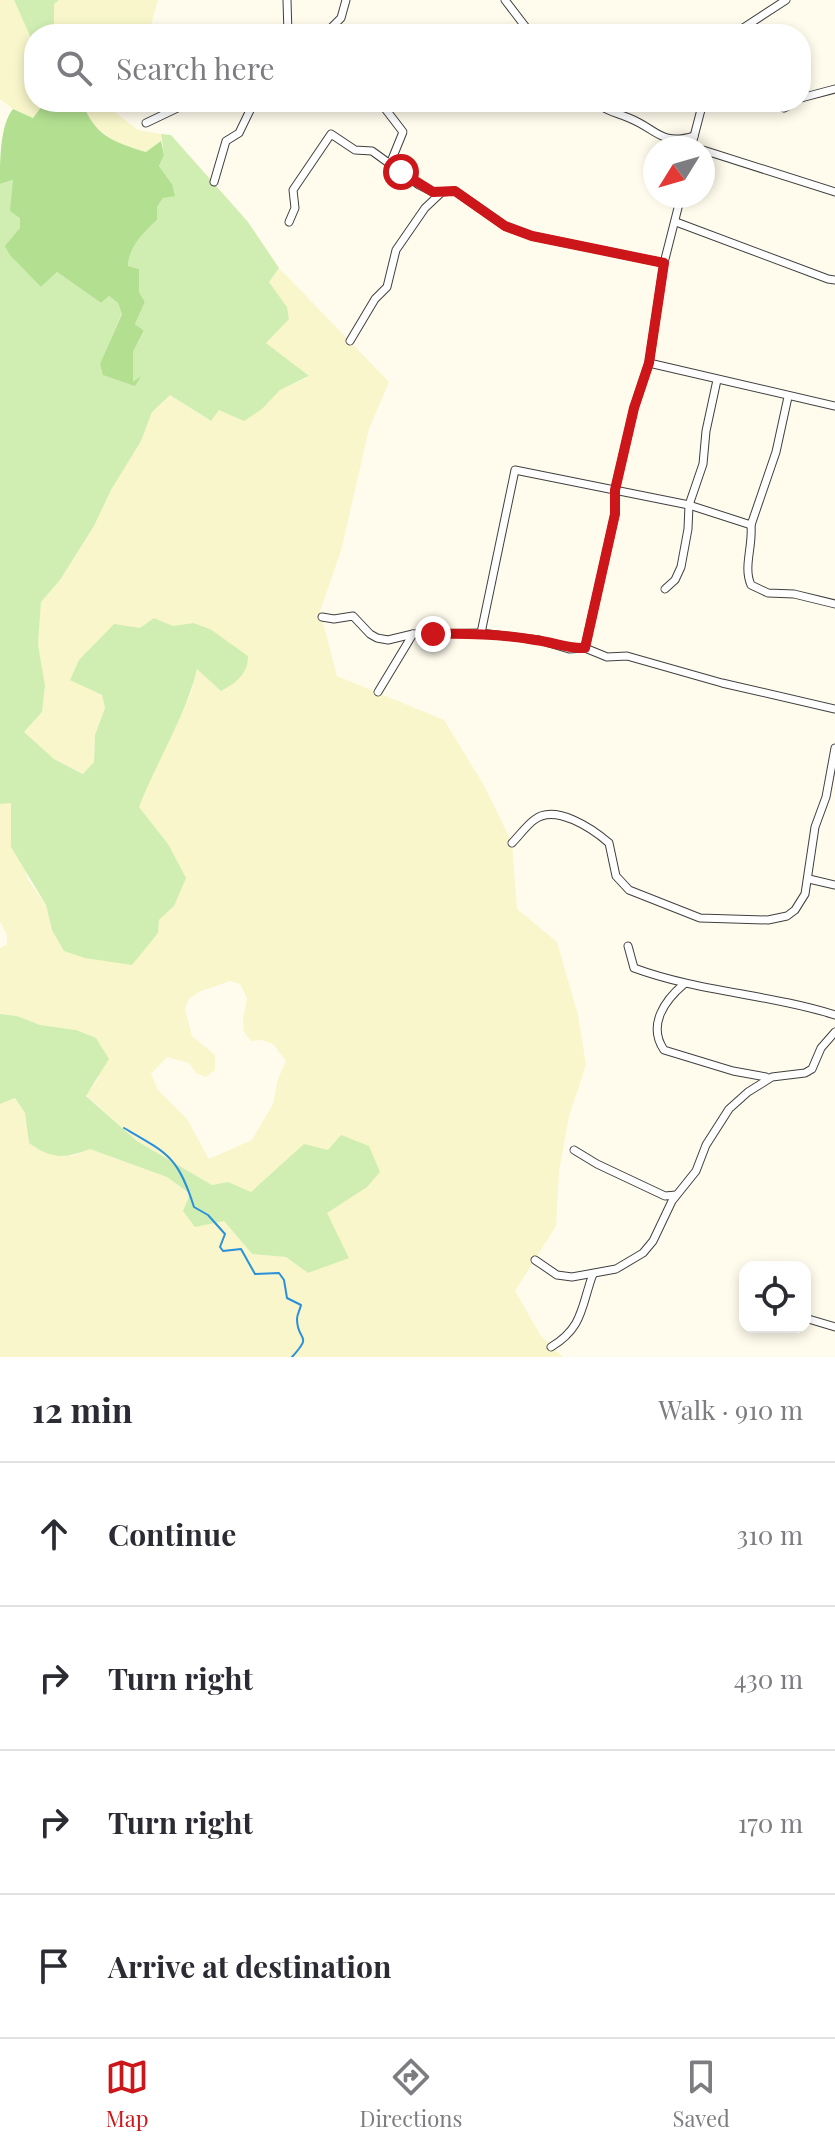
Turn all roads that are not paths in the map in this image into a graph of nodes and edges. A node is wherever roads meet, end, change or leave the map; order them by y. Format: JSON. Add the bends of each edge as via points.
{"nodes":[{"id":1,"x":287,"y":0,"type":"edge"},
{"id":2,"x":346,"y":0,"type":"edge"},
{"id":3,"x":505,"y":0,"type":"edge"},
{"id":4,"x":786,"y":0,"type":"edge"},
{"id":5,"x":289,"y":24,"type":"edge"},
{"id":6,"x":335,"y":24,"type":"edge"},
{"id":7,"x":523,"y":24,"type":"edge"},
{"id":8,"x":749,"y":24,"type":"edge"},
{"id":9,"x":835,"y":89,"type":"edge"},
{"id":10,"x":811,"y":95,"type":"edge"},
{"id":11,"x":169,"y":112,"type":"edge"},
{"id":12,"x":248,"y":112,"type":"edge"},
{"id":13,"x":388,"y":112,"type":"edge"},
{"id":14,"x":609,"y":112,"type":"edge"},
{"id":15,"x":700,"y":112,"type":"edge"},
{"id":16,"x":146,"y":123,"type":"dead end"},
{"id":17,"x":659,"y":136,"type":"edge"},
{"id":18,"x":694,"y":136,"type":"edge"},
{"id":19,"x":715,"y":154,"type":"edge"},
{"id":20,"x":390,"y":164,"type":"junction"},
{"id":21,"x":214,"y":182,"type":"dead end"},
{"id":22,"x":442,"y":192,"type":"junction"},
{"id":23,"x":835,"y":192,"type":"edge"},
{"id":24,"x":679,"y":208,"type":"edge"},
{"id":25,"x":289,"y":222,"type":"dead end"},
{"id":26,"x":676,"y":222,"type":"junction"},
{"id":27,"x":664,"y":263,"type":"junction"},
{"id":28,"x":835,"y":280,"type":"edge"},
{"id":29,"x":350,"y":341,"type":"dead end"},
{"id":30,"x":649,"y":363,"type":"junction"},
{"id":31,"x":717,"y":380,"type":"junction"},
{"id":32,"x":788,"y":397,"type":"junction"},
{"id":33,"x":835,"y":406,"type":"edge"},
{"id":34,"x":615,"y":490,"type":"junction"},
{"id":35,"x":689,"y":505,"type":"junction"},
{"id":36,"x":751,"y":525,"type":"junction"},
{"id":37,"x":665,"y":589,"type":"dead end"},
{"id":38,"x":835,"y":604,"type":"edge"},
{"id":39,"x":322,"y":617,"type":"dead end"},
{"id":40,"x":481,"y":633,"type":"junction"},
{"id":41,"x":413,"y":634,"type":"junction"},
{"id":42,"x":585,"y":648,"type":"junction"},
{"id":43,"x":378,"y":692,"type":"dead end"},
{"id":44,"x":835,"y":709,"type":"edge"},
{"id":45,"x":835,"y":748,"type":"edge"},
{"id":46,"x":512,"y":843,"type":"dead end"},
{"id":47,"x":809,"y":879,"type":"junction"},
{"id":48,"x":835,"y":885,"type":"edge"},
{"id":49,"x":628,"y":946,"type":"dead end"},
{"id":50,"x":684,"y":984,"type":"junction"},
{"id":51,"x":835,"y":1015,"type":"edge"},
{"id":52,"x":835,"y":1032,"type":"edge"},
{"id":53,"x":772,"y":1077,"type":"junction"},
{"id":54,"x":574,"y":1150,"type":"dead end"},
{"id":55,"x":676,"y":1195,"type":"junction"},
{"id":56,"x":535,"y":1260,"type":"dead end"},
{"id":57,"x":593,"y":1274,"type":"junction"},
{"id":58,"x":811,"y":1320,"type":"edge"},
{"id":59,"x":835,"y":1327,"type":"edge"},
{"id":60,"x":551,"y":1347,"type":"dead end"}],
"edges":[{"from":1,"to":5,"type":"street"},
{"from":2,"to":6,"type":"street"},
{"from":3,"to":7,"type":"street"},
{"from":4,"to":8,"type":"street"},
{"from":9,"to":10,"type":"street"},
{"from":11,"to":16,"type":"street"},
{"from":12,"to":21,"type":"street","via":[[239,133],[226,141]]},
{"from":13,"to":20,"type":"street","via":[[403,132]]},
{"from":14,"to":17,"type":"street"},
{"from":15,"to":18,"type":"street"},
{"from":19,"to":23,"type":"street"},
{"from":20,"to":22,"type":"street","via":[[419,185]]},
{"from":20,"to":25,"type":"street","via":[[331,134],[293,190],[295,208]]},
{"from":22,"to":27,"type":"street","via":[[455,191],[505,226],[532,236]]},
{"from":22,"to":29,"type":"street","via":[[396,250],[387,287]]},
{"from":24,"to":26,"type":"street"},
{"from":26,"to":27,"type":"street"},
{"from":26,"to":28,"type":"street"},
{"from":27,"to":30,"type":"street"},
{"from":30,"to":31,"type":"street"},
{"from":30,"to":34,"type":"street"},
{"from":31,"to":32,"type":"street"},
{"from":31,"to":35,"type":"street","via":[[703,464]]},
{"from":32,"to":33,"type":"street"},
{"from":32,"to":36,"type":"street"},
{"from":34,"to":35,"type":"street"},
{"from":34,"to":40,"type":"street","via":[[515,470]]},
{"from":34,"to":42,"type":"street","via":[[615,514]]},
{"from":35,"to":36,"type":"street"},
{"from":35,"to":37,"type":"street","via":[[681,567]]},
{"from":36,"to":38,"type":"street","via":[[746,575],[751,585],[768,593]]},
{"from":39,"to":41,"type":"street","via":[[353,616],[377,638]]},
{"from":40,"to":41,"type":"street"},
{"from":40,"to":42,"type":"street"},
{"from":41,"to":43,"type":"street"},
{"from":42,"to":44,"type":"street"},
{"from":45,"to":47,"type":"street","via":[[815,827]]},
{"from":46,"to":47,"type":"street","via":[[546,814],[570,820],[609,843],[622,886],[700,918],[787,916],[800,903]]},
{"from":47,"to":48,"type":"street"},
{"from":49,"to":50,"type":"street","via":[[634,968]]},
{"from":50,"to":51,"type":"street"},
{"from":50,"to":53,"type":"street","via":[[664,1002],[656,1025],[664,1050],[759,1078]]},
{"from":52,"to":53,"type":"street","via":[[812,1069]]},
{"from":53,"to":55,"type":"street","via":[[729,1109],[696,1171]]},
{"from":54,"to":55,"type":"street","via":[[665,1196]]},
{"from":55,"to":57,"type":"street","via":[[643,1253],[616,1269]]},
{"from":56,"to":57,"type":"street","via":[[557,1275]]},
{"from":57,"to":60,"type":"street","via":[[575,1328]]},
{"from":58,"to":59,"type":"street"}]}
